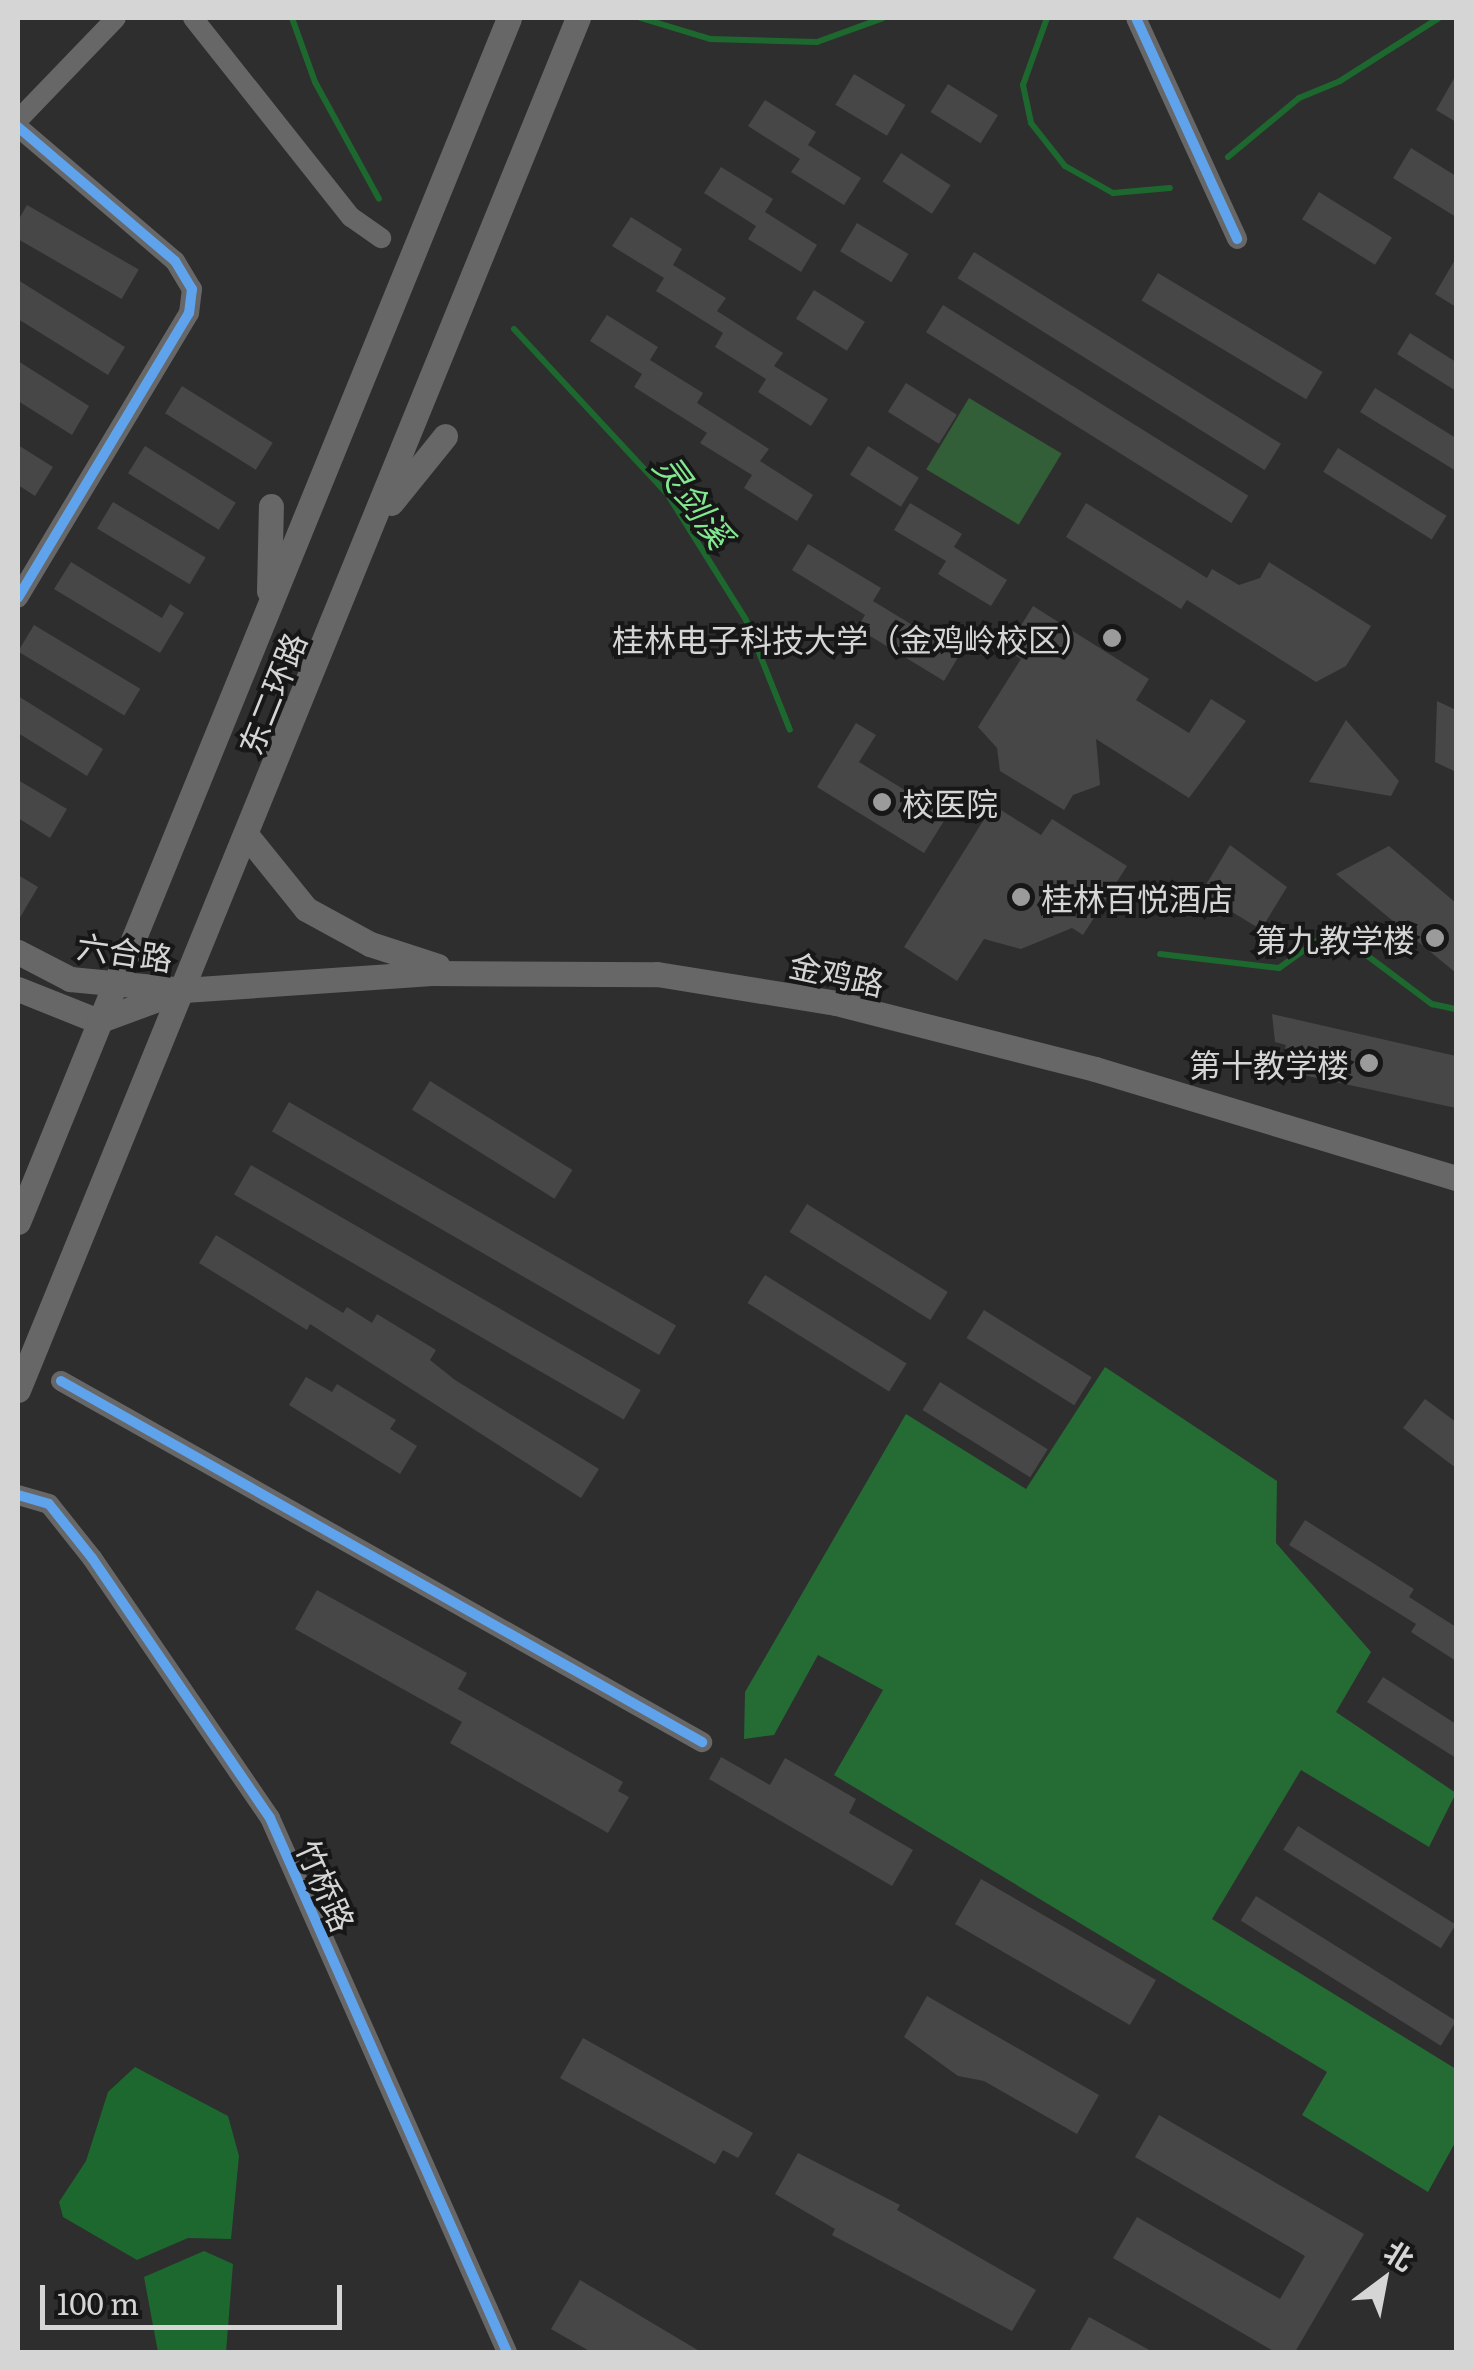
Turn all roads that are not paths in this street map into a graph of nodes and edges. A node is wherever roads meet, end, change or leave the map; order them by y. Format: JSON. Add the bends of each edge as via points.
{"nodes":[{"id":1,"x":116,"y":18,"type":"edge"},
{"id":2,"x":194,"y":18,"type":"edge"},
{"id":3,"x":509,"y":18,"type":"edge"},
{"id":4,"x":578,"y":18,"type":"edge"},
{"id":5,"x":1136,"y":18,"type":"edge"},
{"id":6,"x":18,"y":123,"type":"edge"},
{"id":7,"x":381,"y":238,"type":"dead end"},
{"id":8,"x":1236,"y":239,"type":"dead end"},
{"id":9,"x":444,"y":436,"type":"dead end"},
{"id":10,"x":272,"y":506,"type":"dead end"},
{"id":11,"x":375,"y":522,"type":"junction"},
{"id":12,"x":18,"y":598,"type":"edge"},
{"id":13,"x":268,"y":610,"type":"junction"},
{"id":14,"x":248,"y":837,"type":"junction"},
{"id":15,"x":18,"y":952,"type":"edge"},
{"id":16,"x":467,"y":972,"type":"junction"},
{"id":17,"x":114,"y":985,"type":"junction"},
{"id":18,"x":18,"y":989,"type":"edge"},
{"id":19,"x":184,"y":990,"type":"junction"},
{"id":20,"x":98,"y":1021,"type":"junction"},
{"id":21,"x":1456,"y":1178,"type":"edge"},
{"id":22,"x":18,"y":1222,"type":"edge"},
{"id":23,"x":61,"y":1382,"type":"dead end"},
{"id":24,"x":18,"y":1390,"type":"edge"},
{"id":25,"x":18,"y":1495,"type":"edge"},
{"id":26,"x":702,"y":1742,"type":"dead end"},
{"id":27,"x":507,"y":2352,"type":"edge"}],
"edges":[{"from":1,"to":6,"type":"street"},
{"from":2,"to":7,"type":"street","via":[[351,217]]},
{"from":3,"to":13,"type":"main road","name":"东二环路"},
{"from":4,"to":11,"type":"main road","name":"东二环路"},
{"from":5,"to":8,"type":"street"},
{"from":6,"to":12,"type":"street","via":[[175,261],[192,289],[189,313]]},
{"from":9,"to":11,"type":"main road"},
{"from":10,"to":13,"type":"main road"},
{"from":11,"to":14,"type":"main road","name":"东二环路"},
{"from":13,"to":17,"type":"main road","name":"东二环路"},
{"from":14,"to":16,"type":"main road","via":[[289,895],[327,922],[393,953]]},
{"from":14,"to":19,"type":"main road","name":"东二环路"},
{"from":15,"to":17,"type":"main road","name":"六合路","via":[[70,978]]},
{"from":16,"to":19,"type":"main road","name":"金鸡路"},
{"from":16,"to":21,"type":"main road","name":"金鸡路","via":[[657,974],[836,1002],[1095,1069]]},
{"from":17,"to":19,"type":"main road","name":"六合路"},
{"from":17,"to":20,"type":"main road","name":"东二环路"},
{"from":18,"to":20,"type":"main road","name":"六合路"},
{"from":19,"to":20,"type":"main road","name":"六合路"},
{"from":19,"to":24,"type":"main road","name":"东二环路"},
{"from":20,"to":22,"type":"main road","name":"东二环路"},
{"from":23,"to":26,"type":"street"},
{"from":25,"to":27,"type":"street","name":"竹桥路","via":[[49,1504],[92,1558],[270,1818]]}]}
